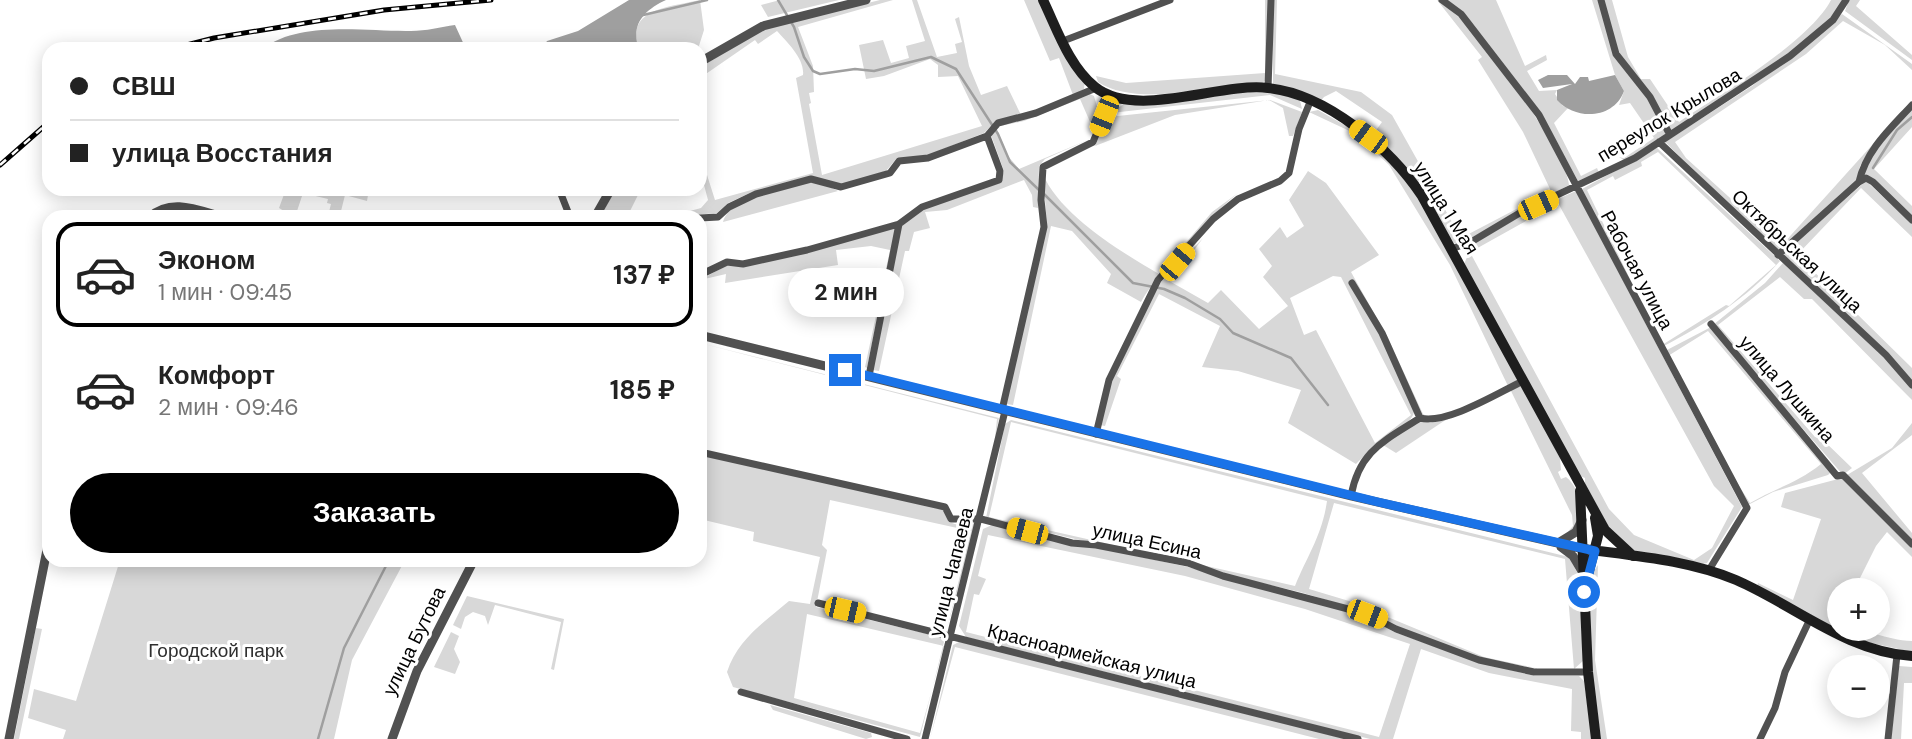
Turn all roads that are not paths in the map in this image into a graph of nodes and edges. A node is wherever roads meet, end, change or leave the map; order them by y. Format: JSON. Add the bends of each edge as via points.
{"nodes":[{"id":1,"x":866,"y":0,"type":"edge"},
{"id":2,"x":1043,"y":0,"type":"edge"},
{"id":3,"x":1170,"y":0,"type":"edge"},
{"id":4,"x":1271,"y":0,"type":"edge"},
{"id":5,"x":1442,"y":0,"type":"edge"},
{"id":6,"x":1601,"y":0,"type":"edge"},
{"id":7,"x":1846,"y":0,"type":"edge"},
{"id":8,"x":1063,"y":41,"type":"junction"},
{"id":9,"x":707,"y":58,"type":"edge"},
{"id":10,"x":1096,"y":88,"type":"junction"},
{"id":11,"x":1268,"y":88,"type":"junction"},
{"id":12,"x":1112,"y":96,"type":"junction"},
{"id":13,"x":1310,"y":102,"type":"junction"},
{"id":14,"x":1912,"y":105,"type":"edge"},
{"id":15,"x":1670,"y":135,"type":"junction"},
{"id":16,"x":987,"y":136,"type":"junction"},
{"id":17,"x":1659,"y":142,"type":"junction"},
{"id":18,"x":1859,"y":182,"type":"junction"},
{"id":19,"x":1576,"y":187,"type":"junction"},
{"id":20,"x":159,"y":210,"type":"edge"},
{"id":21,"x":196,"y":210,"type":"edge"},
{"id":22,"x":707,"y":218,"type":"edge"},
{"id":23,"x":1912,"y":220,"type":"edge"},
{"id":24,"x":899,"y":224,"type":"junction"},
{"id":25,"x":1451,"y":248,"type":"junction"},
{"id":26,"x":1778,"y":255,"type":"junction"},
{"id":27,"x":707,"y":271,"type":"edge"},
{"id":28,"x":1352,"y":283,"type":"dead end"},
{"id":29,"x":1711,"y":324,"type":"dead end"},
{"id":30,"x":707,"y":337,"type":"edge"},
{"id":31,"x":869,"y":376,"type":"junction"},
{"id":32,"x":1523,"y":381,"type":"junction"},
{"id":33,"x":1912,"y":385,"type":"edge"},
{"id":34,"x":1004,"y":410,"type":"junction"},
{"id":35,"x":1420,"y":418,"type":"junction"},
{"id":36,"x":1096,"y":433,"type":"junction"},
{"id":37,"x":707,"y":454,"type":"edge"},
{"id":38,"x":1578,"y":484,"type":"junction"},
{"id":39,"x":1351,"y":496,"type":"junction"},
{"id":40,"x":1589,"y":504,"type":"junction"},
{"id":41,"x":1583,"y":518,"type":"junction"},
{"id":42,"x":981,"y":519,"type":"junction"},
{"id":43,"x":1557,"y":544,"type":"junction"},
{"id":44,"x":1912,"y":544,"type":"edge"},
{"id":45,"x":1589,"y":550,"type":"junction"},
{"id":46,"x":1614,"y":554,"type":"junction"},
{"id":47,"x":1633,"y":556,"type":"junction"},
{"id":48,"x":44,"y":567,"type":"edge"},
{"id":49,"x":470,"y":567,"type":"edge"},
{"id":50,"x":1709,"y":570,"type":"junction"},
{"id":51,"x":1586,"y":574,"type":"junction"},
{"id":52,"x":818,"y":603,"type":"dead end"},
{"id":53,"x":1810,"y":618,"type":"junction"},
{"id":54,"x":952,"y":635,"type":"junction"},
{"id":55,"x":1898,"y":655,"type":"junction"},
{"id":56,"x":1912,"y":656,"type":"edge"},
{"id":57,"x":1588,"y":672,"type":"junction"},
{"id":58,"x":741,"y":692,"type":"dead end"},
{"id":59,"x":9,"y":739,"type":"edge"},
{"id":60,"x":392,"y":739,"type":"edge"},
{"id":61,"x":907,"y":739,"type":"edge"},
{"id":62,"x":925,"y":739,"type":"edge"},
{"id":63,"x":1357,"y":739,"type":"edge"},
{"id":64,"x":1596,"y":739,"type":"edge"},
{"id":65,"x":1760,"y":739,"type":"edge"},
{"id":66,"x":1888,"y":739,"type":"edge"}],
"edges":[{"from":1,"to":9,"type":"street","via":[[763,26]]},
{"from":2,"to":8,"type":"main road"},
{"from":3,"to":8,"type":"street"},
{"from":4,"to":11,"type":"street"},
{"from":5,"to":19,"type":"street","name":"Рабочая улица","via":[[1461,15],[1539,115]]},
{"from":6,"to":15,"type":"street","via":[[1616,54],[1650,97]]},
{"from":7,"to":15,"type":"street","name":"переулок Крылова","via":[[1833,20],[1790,55]]},
{"from":8,"to":10,"type":"main road"},
{"from":10,"to":12,"type":"main road"},
{"from":10,"to":16,"type":"street","via":[[998,123]]},
{"from":11,"to":12,"type":"main road","name":"улица 1 Мая","via":[[1151,99]]},
{"from":11,"to":13,"type":"main road","name":"улица 1 Мая"},
{"from":12,"to":34,"type":"street","name":"улица Чапаева","via":[[1093,142],[1046,163],[1041,173],[1041,247]]},
{"from":13,"to":25,"type":"main road","name":"улица 1 Мая","via":[[1348,122],[1387,152],[1422,196]]},
{"from":13,"to":36,"type":"street","via":[[1289,173],[1238,199],[1213,219],[1158,280],[1109,380]]},
{"from":14,"to":18,"type":"street","via":[[1875,145]]},
{"from":15,"to":17,"type":"street","name":"переулок Крылова"},
{"from":16,"to":22,"type":"street","via":[[928,158],[906,158],[890,173],[841,187],[811,179],[755,194],[718,217]]},
{"from":16,"to":24,"type":"street","via":[[999,180],[922,207]]},
{"from":17,"to":19,"type":"street","name":"переулок Крылова"},
{"from":17,"to":26,"type":"street","name":"Октябрьская улица"},
{"from":18,"to":23,"type":"street","via":[[1866,178],[1873,182]]},
{"from":18,"to":26,"type":"street"},
{"from":19,"to":25,"type":"street","name":"переулок Крылова"},
{"from":19,"to":50,"type":"street","name":"Рабочая улица","via":[[1747,508]]},
{"from":20,"to":21,"type":"street","via":[[181,206]]},
{"from":24,"to":27,"type":"street","via":[[743,264],[727,261]]},
{"from":24,"to":31,"type":"street"},
{"from":25,"to":32,"type":"main road","name":"улица 1 Мая"},
{"from":26,"to":33,"type":"street","name":"Октябрьская улица"},
{"from":28,"to":35,"type":"street"},
{"from":29,"to":44,"type":"street","name":"улица Лушкина","via":[[1840,475]]},
{"from":30,"to":31,"type":"street"},
{"from":31,"to":34,"type":"street"},
{"from":32,"to":35,"type":"street","via":[[1461,410],[1431,420]]},
{"from":32,"to":38,"type":"main road","name":"улица 1 Мая"},
{"from":34,"to":36,"type":"street"},
{"from":34,"to":42,"type":"street","name":"улица Чапаева"},
{"from":35,"to":39,"type":"street","via":[[1369,453],[1357,471]]},
{"from":36,"to":39,"type":"street"},
{"from":37,"to":42,"type":"street","name":"улица Есина","via":[[946,507],[956,521]]},
{"from":38,"to":40,"type":"main road","name":"улица 1 Мая"},
{"from":38,"to":41,"type":"main road","name":"улица 1 Мая"},
{"from":39,"to":43,"type":"street"},
{"from":40,"to":45,"type":"main road","via":[[1598,536]]},
{"from":40,"to":47,"type":"main road","name":"улица 1 Мая","via":[[1613,541]]},
{"from":41,"to":43,"type":"street","via":[[1576,533]]},
{"from":41,"to":45,"type":"main road","name":"улица 1 Мая"},
{"from":42,"to":54,"type":"street","name":"улица Чапаева"},
{"from":42,"to":57,"type":"street","name":"улица Есина","via":[[1072,543],[1188,564],[1319,600],[1367,614],[1479,660],[1534,672]]},
{"from":43,"to":45,"type":"street"},
{"from":43,"to":51,"type":"street"},
{"from":45,"to":46,"type":"main road"},
{"from":45,"to":51,"type":"main road"},
{"from":46,"to":47,"type":"main road"},
{"from":46,"to":51,"type":"main road","via":[[1600,559]]},
{"from":47,"to":50,"type":"main road"},
{"from":48,"to":59,"type":"street"},
{"from":49,"to":60,"type":"street","name":"улица Бутова","via":[[417,671]]},
{"from":50,"to":53,"type":"main road"},
{"from":51,"to":57,"type":"main road"},
{"from":52,"to":54,"type":"street","name":"Красноармейская улица"},
{"from":53,"to":55,"type":"main road","via":[[1856,643]]},
{"from":53,"to":65,"type":"street"},
{"from":54,"to":62,"type":"street","name":"улица Чапаева"},
{"from":54,"to":63,"type":"street","name":"Красноармейская улица"},
{"from":55,"to":56,"type":"main road"},
{"from":55,"to":66,"type":"street"},
{"from":57,"to":64,"type":"main road"},
{"from":58,"to":61,"type":"street"}]}
